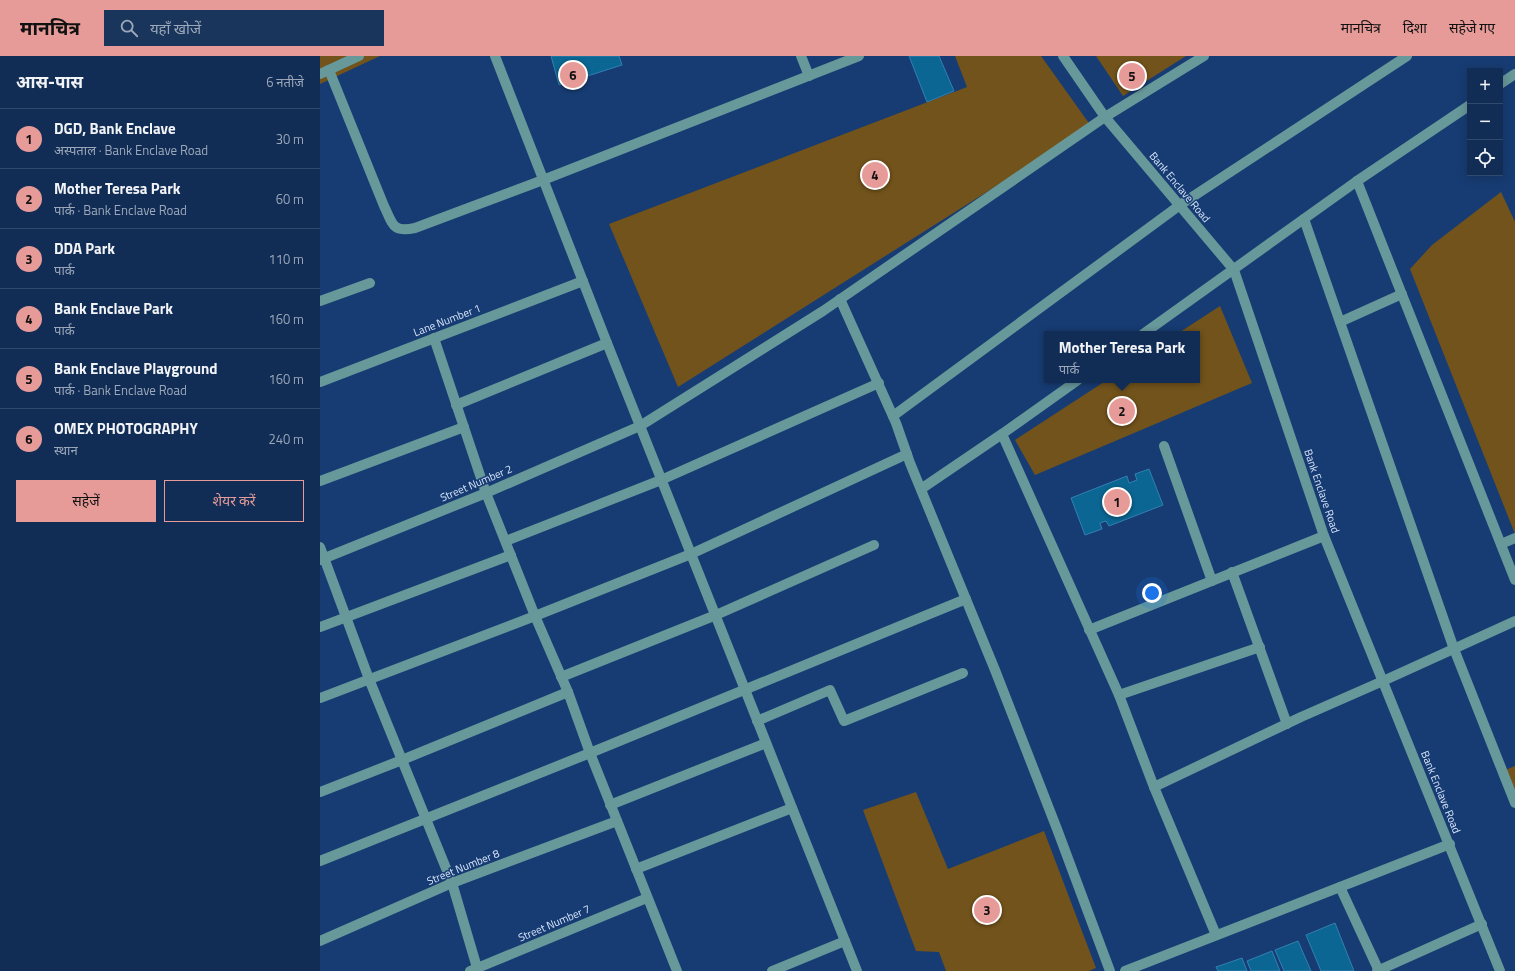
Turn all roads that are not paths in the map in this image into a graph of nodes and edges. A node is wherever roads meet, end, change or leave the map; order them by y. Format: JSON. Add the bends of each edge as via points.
{"nodes":[{"id":1,"x":359,"y":56,"type":"edge"},
{"id":2,"x":495,"y":56,"type":"edge"},
{"id":3,"x":801,"y":56,"type":"edge"},
{"id":4,"x":859,"y":56,"type":"edge"},
{"id":5,"x":1063,"y":56,"type":"edge"},
{"id":6,"x":1204,"y":56,"type":"edge"},
{"id":7,"x":1407,"y":56,"type":"edge"},
{"id":8,"x":325,"y":72,"type":"edge"},
{"id":9,"x":809,"y":76,"type":"junction"},
{"id":10,"x":1514,"y":78,"type":"edge"},
{"id":11,"x":1503,"y":83,"type":"edge"},
{"id":12,"x":1467,"y":106,"type":"edge"},
{"id":13,"x":1105,"y":117,"type":"junction"},
{"id":14,"x":543,"y":180,"type":"junction"},
{"id":15,"x":1357,"y":180,"type":"junction"},
{"id":16,"x":1180,"y":206,"type":"junction"},
{"id":17,"x":1304,"y":219,"type":"junction"},
{"id":18,"x":1234,"y":270,"type":"junction"},
{"id":19,"x":583,"y":281,"type":"junction"},
{"id":20,"x":370,"y":283,"type":"dead end"},
{"id":21,"x":1402,"y":294,"type":"junction"},
{"id":22,"x":840,"y":299,"type":"junction"},
{"id":23,"x":320,"y":301,"type":"edge"},
{"id":24,"x":1340,"y":322,"type":"junction"},
{"id":25,"x":1147,"y":331,"type":"edge"},
{"id":26,"x":434,"y":338,"type":"junction"},
{"id":27,"x":607,"y":343,"type":"junction"},
{"id":28,"x":320,"y":382,"type":"edge"},
{"id":29,"x":879,"y":383,"type":"junction"},
{"id":30,"x":1074,"y":383,"type":"edge"},
{"id":31,"x":456,"y":405,"type":"junction"},
{"id":32,"x":893,"y":416,"type":"junction"},
{"id":33,"x":640,"y":426,"type":"junction"},
{"id":34,"x":464,"y":427,"type":"junction"},
{"id":35,"x":1002,"y":434,"type":"junction"},
{"id":36,"x":1164,"y":446,"type":"dead end"},
{"id":37,"x":907,"y":454,"type":"junction"},
{"id":38,"x":320,"y":480,"type":"edge"},
{"id":39,"x":661,"y":480,"type":"junction"},
{"id":40,"x":921,"y":489,"type":"junction"},
{"id":41,"x":486,"y":493,"type":"junction"},
{"id":42,"x":1324,"y":536,"type":"junction"},
{"id":43,"x":1515,"y":538,"type":"edge"},
{"id":44,"x":506,"y":541,"type":"junction"},
{"id":45,"x":1501,"y":544,"type":"junction"},
{"id":46,"x":874,"y":545,"type":"dead end"},
{"id":47,"x":320,"y":546,"type":"edge"},
{"id":48,"x":691,"y":554,"type":"junction"},
{"id":49,"x":511,"y":555,"type":"junction"},
{"id":50,"x":322,"y":559,"type":"edge"},
{"id":51,"x":1232,"y":572,"type":"junction"},
{"id":52,"x":1515,"y":580,"type":"edge"},
{"id":53,"x":1212,"y":581,"type":"junction"},
{"id":54,"x":966,"y":599,"type":"junction"},
{"id":55,"x":716,"y":615,"type":"junction"},
{"id":56,"x":535,"y":616,"type":"junction"},
{"id":57,"x":345,"y":617,"type":"junction"},
{"id":58,"x":1515,"y":621,"type":"edge"},
{"id":59,"x":320,"y":627,"type":"edge"},
{"id":60,"x":1089,"y":630,"type":"junction"},
{"id":61,"x":1260,"y":647,"type":"junction"},
{"id":62,"x":1454,"y":649,"type":"junction"},
{"id":63,"x":963,"y":673,"type":"dead end"},
{"id":64,"x":561,"y":677,"type":"junction"},
{"id":65,"x":369,"y":679,"type":"junction"},
{"id":66,"x":1383,"y":682,"type":"junction"},
{"id":67,"x":744,"y":689,"type":"junction"},
{"id":68,"x":568,"y":692,"type":"junction"},
{"id":69,"x":1119,"y":695,"type":"junction"},
{"id":70,"x":320,"y":698,"type":"edge"},
{"id":71,"x":757,"y":721,"type":"junction"},
{"id":72,"x":1287,"y":724,"type":"junction"},
{"id":73,"x":766,"y":743,"type":"junction"},
{"id":74,"x":590,"y":753,"type":"junction"},
{"id":75,"x":402,"y":760,"type":"junction"},
{"id":76,"x":1154,"y":786,"type":"junction"},
{"id":77,"x":320,"y":792,"type":"edge"},
{"id":78,"x":1515,"y":803,"type":"edge"},
{"id":79,"x":610,"y":805,"type":"junction"},
{"id":80,"x":792,"y":808,"type":"junction"},
{"id":81,"x":426,"y":818,"type":"junction"},
{"id":82,"x":617,"y":821,"type":"junction"},
{"id":83,"x":1450,"y":844,"type":"junction"},
{"id":84,"x":320,"y":861,"type":"edge"},
{"id":85,"x":636,"y":869,"type":"junction"},
{"id":86,"x":452,"y":883,"type":"junction"},
{"id":87,"x":1340,"y":887,"type":"junction"},
{"id":88,"x":647,"y":898,"type":"junction"},
{"id":89,"x":1482,"y":924,"type":"junction"},
{"id":90,"x":1216,"y":935,"type":"junction"},
{"id":91,"x":320,"y":941,"type":"edge"},
{"id":92,"x":845,"y":941,"type":"junction"},
{"id":93,"x":475,"y":970,"type":"edge"},
{"id":94,"x":677,"y":971,"type":"edge"},
{"id":95,"x":772,"y":971,"type":"edge"},
{"id":96,"x":857,"y":971,"type":"edge"},
{"id":97,"x":1110,"y":971,"type":"edge"},
{"id":98,"x":1125,"y":971,"type":"edge"},
{"id":99,"x":1378,"y":971,"type":"edge"},
{"id":100,"x":1500,"y":971,"type":"edge"}],
"edges":[{"from":1,"to":8,"type":"street"},
{"from":2,"to":14,"type":"street"},
{"from":3,"to":9,"type":"street"},
{"from":4,"to":9,"type":"street"},
{"from":5,"to":13,"type":"street","name":"Bank Enclave Road"},
{"from":6,"to":13,"type":"street","name":"Street Number 2"},
{"from":7,"to":16,"type":"street"},
{"from":8,"to":14,"type":"street","via":[[396,228],[401,230],[421,226]]},
{"from":9,"to":14,"type":"street"},
{"from":10,"to":11,"type":"street"},
{"from":12,"to":15,"type":"street"},
{"from":13,"to":16,"type":"street","name":"Bank Enclave Road"},
{"from":13,"to":22,"type":"street","name":"Street Number 2"},
{"from":14,"to":19,"type":"street"},
{"from":15,"to":17,"type":"street"},
{"from":15,"to":21,"type":"street"},
{"from":16,"to":18,"type":"street","name":"Bank Enclave Road"},
{"from":16,"to":32,"type":"street"},
{"from":17,"to":18,"type":"street"},
{"from":17,"to":24,"type":"street"},
{"from":18,"to":25,"type":"street"},
{"from":18,"to":42,"type":"street","name":"Bank Enclave Road"},
{"from":19,"to":26,"type":"street","name":"Lane Number 1"},
{"from":19,"to":27,"type":"street"},
{"from":20,"to":23,"type":"street"},
{"from":21,"to":24,"type":"street"},
{"from":21,"to":45,"type":"street"},
{"from":22,"to":29,"type":"street"},
{"from":22,"to":33,"type":"street","name":"Street Number 2"},
{"from":24,"to":62,"type":"street"},
{"from":26,"to":28,"type":"street","name":"Lane Number 1"},
{"from":26,"to":31,"type":"street"},
{"from":27,"to":31,"type":"street"},
{"from":27,"to":33,"type":"street"},
{"from":29,"to":32,"type":"street"},
{"from":29,"to":39,"type":"street"},
{"from":30,"to":35,"type":"street"},
{"from":31,"to":34,"type":"street"},
{"from":32,"to":37,"type":"street"},
{"from":33,"to":39,"type":"street"},
{"from":33,"to":41,"type":"street","name":"Street Number 2"},
{"from":34,"to":38,"type":"street"},
{"from":34,"to":41,"type":"street"},
{"from":35,"to":40,"type":"street"},
{"from":35,"to":60,"type":"street"},
{"from":36,"to":53,"type":"street"},
{"from":37,"to":40,"type":"street"},
{"from":37,"to":48,"type":"street"},
{"from":39,"to":44,"type":"street"},
{"from":39,"to":48,"type":"street"},
{"from":40,"to":54,"type":"street"},
{"from":41,"to":44,"type":"street"},
{"from":41,"to":50,"type":"street","name":"Street Number 2"},
{"from":42,"to":51,"type":"street"},
{"from":42,"to":66,"type":"street","name":"Bank Enclave Road"},
{"from":43,"to":45,"type":"street"},
{"from":44,"to":49,"type":"street"},
{"from":45,"to":52,"type":"street"},
{"from":46,"to":55,"type":"street"},
{"from":47,"to":50,"type":"street"},
{"from":48,"to":55,"type":"street"},
{"from":48,"to":56,"type":"street"},
{"from":49,"to":56,"type":"street"},
{"from":49,"to":57,"type":"street"},
{"from":50,"to":57,"type":"street"},
{"from":51,"to":53,"type":"street"},
{"from":51,"to":61,"type":"street"},
{"from":53,"to":60,"type":"street"},
{"from":54,"to":67,"type":"street"},
{"from":54,"to":97,"type":"street","via":[[1055,822]]},
{"from":55,"to":64,"type":"street"},
{"from":55,"to":67,"type":"street"},
{"from":56,"to":64,"type":"street"},
{"from":56,"to":65,"type":"street"},
{"from":57,"to":59,"type":"street"},
{"from":57,"to":65,"type":"street"},
{"from":58,"to":62,"type":"street"},
{"from":60,"to":69,"type":"street"},
{"from":61,"to":69,"type":"street"},
{"from":61,"to":72,"type":"street"},
{"from":62,"to":66,"type":"street"},
{"from":62,"to":78,"type":"street"},
{"from":63,"to":71,"type":"street","via":[[844,721],[830,690]]},
{"from":64,"to":68,"type":"street"},
{"from":65,"to":70,"type":"street"},
{"from":65,"to":75,"type":"street"},
{"from":66,"to":72,"type":"street"},
{"from":66,"to":83,"type":"street","name":"Bank Enclave Road"},
{"from":67,"to":71,"type":"street"},
{"from":67,"to":74,"type":"street"},
{"from":68,"to":74,"type":"street"},
{"from":68,"to":75,"type":"street"},
{"from":69,"to":76,"type":"street"},
{"from":71,"to":73,"type":"street"},
{"from":72,"to":76,"type":"street"},
{"from":73,"to":79,"type":"street"},
{"from":73,"to":80,"type":"street"},
{"from":74,"to":79,"type":"street"},
{"from":74,"to":81,"type":"street"},
{"from":75,"to":77,"type":"street"},
{"from":75,"to":81,"type":"street"},
{"from":76,"to":90,"type":"street"},
{"from":79,"to":82,"type":"street"},
{"from":80,"to":85,"type":"street"},
{"from":80,"to":92,"type":"street"},
{"from":81,"to":84,"type":"street"},
{"from":81,"to":86,"type":"street"},
{"from":82,"to":85,"type":"street"},
{"from":82,"to":86,"type":"street","name":"Street Number 8"},
{"from":83,"to":87,"type":"street"},
{"from":83,"to":89,"type":"street","name":"Bank Enclave Road"},
{"from":85,"to":88,"type":"street"},
{"from":86,"to":91,"type":"street","name":"Street Number 8"},
{"from":86,"to":93,"type":"street"},
{"from":87,"to":90,"type":"street"},
{"from":87,"to":99,"type":"street"},
{"from":88,"to":93,"type":"street","name":"Street Number 7"},
{"from":88,"to":94,"type":"street"},
{"from":89,"to":99,"type":"street"},
{"from":89,"to":100,"type":"street","name":"Bank Enclave Road"},
{"from":90,"to":98,"type":"street"},
{"from":92,"to":95,"type":"street"},
{"from":92,"to":96,"type":"street"}]}
